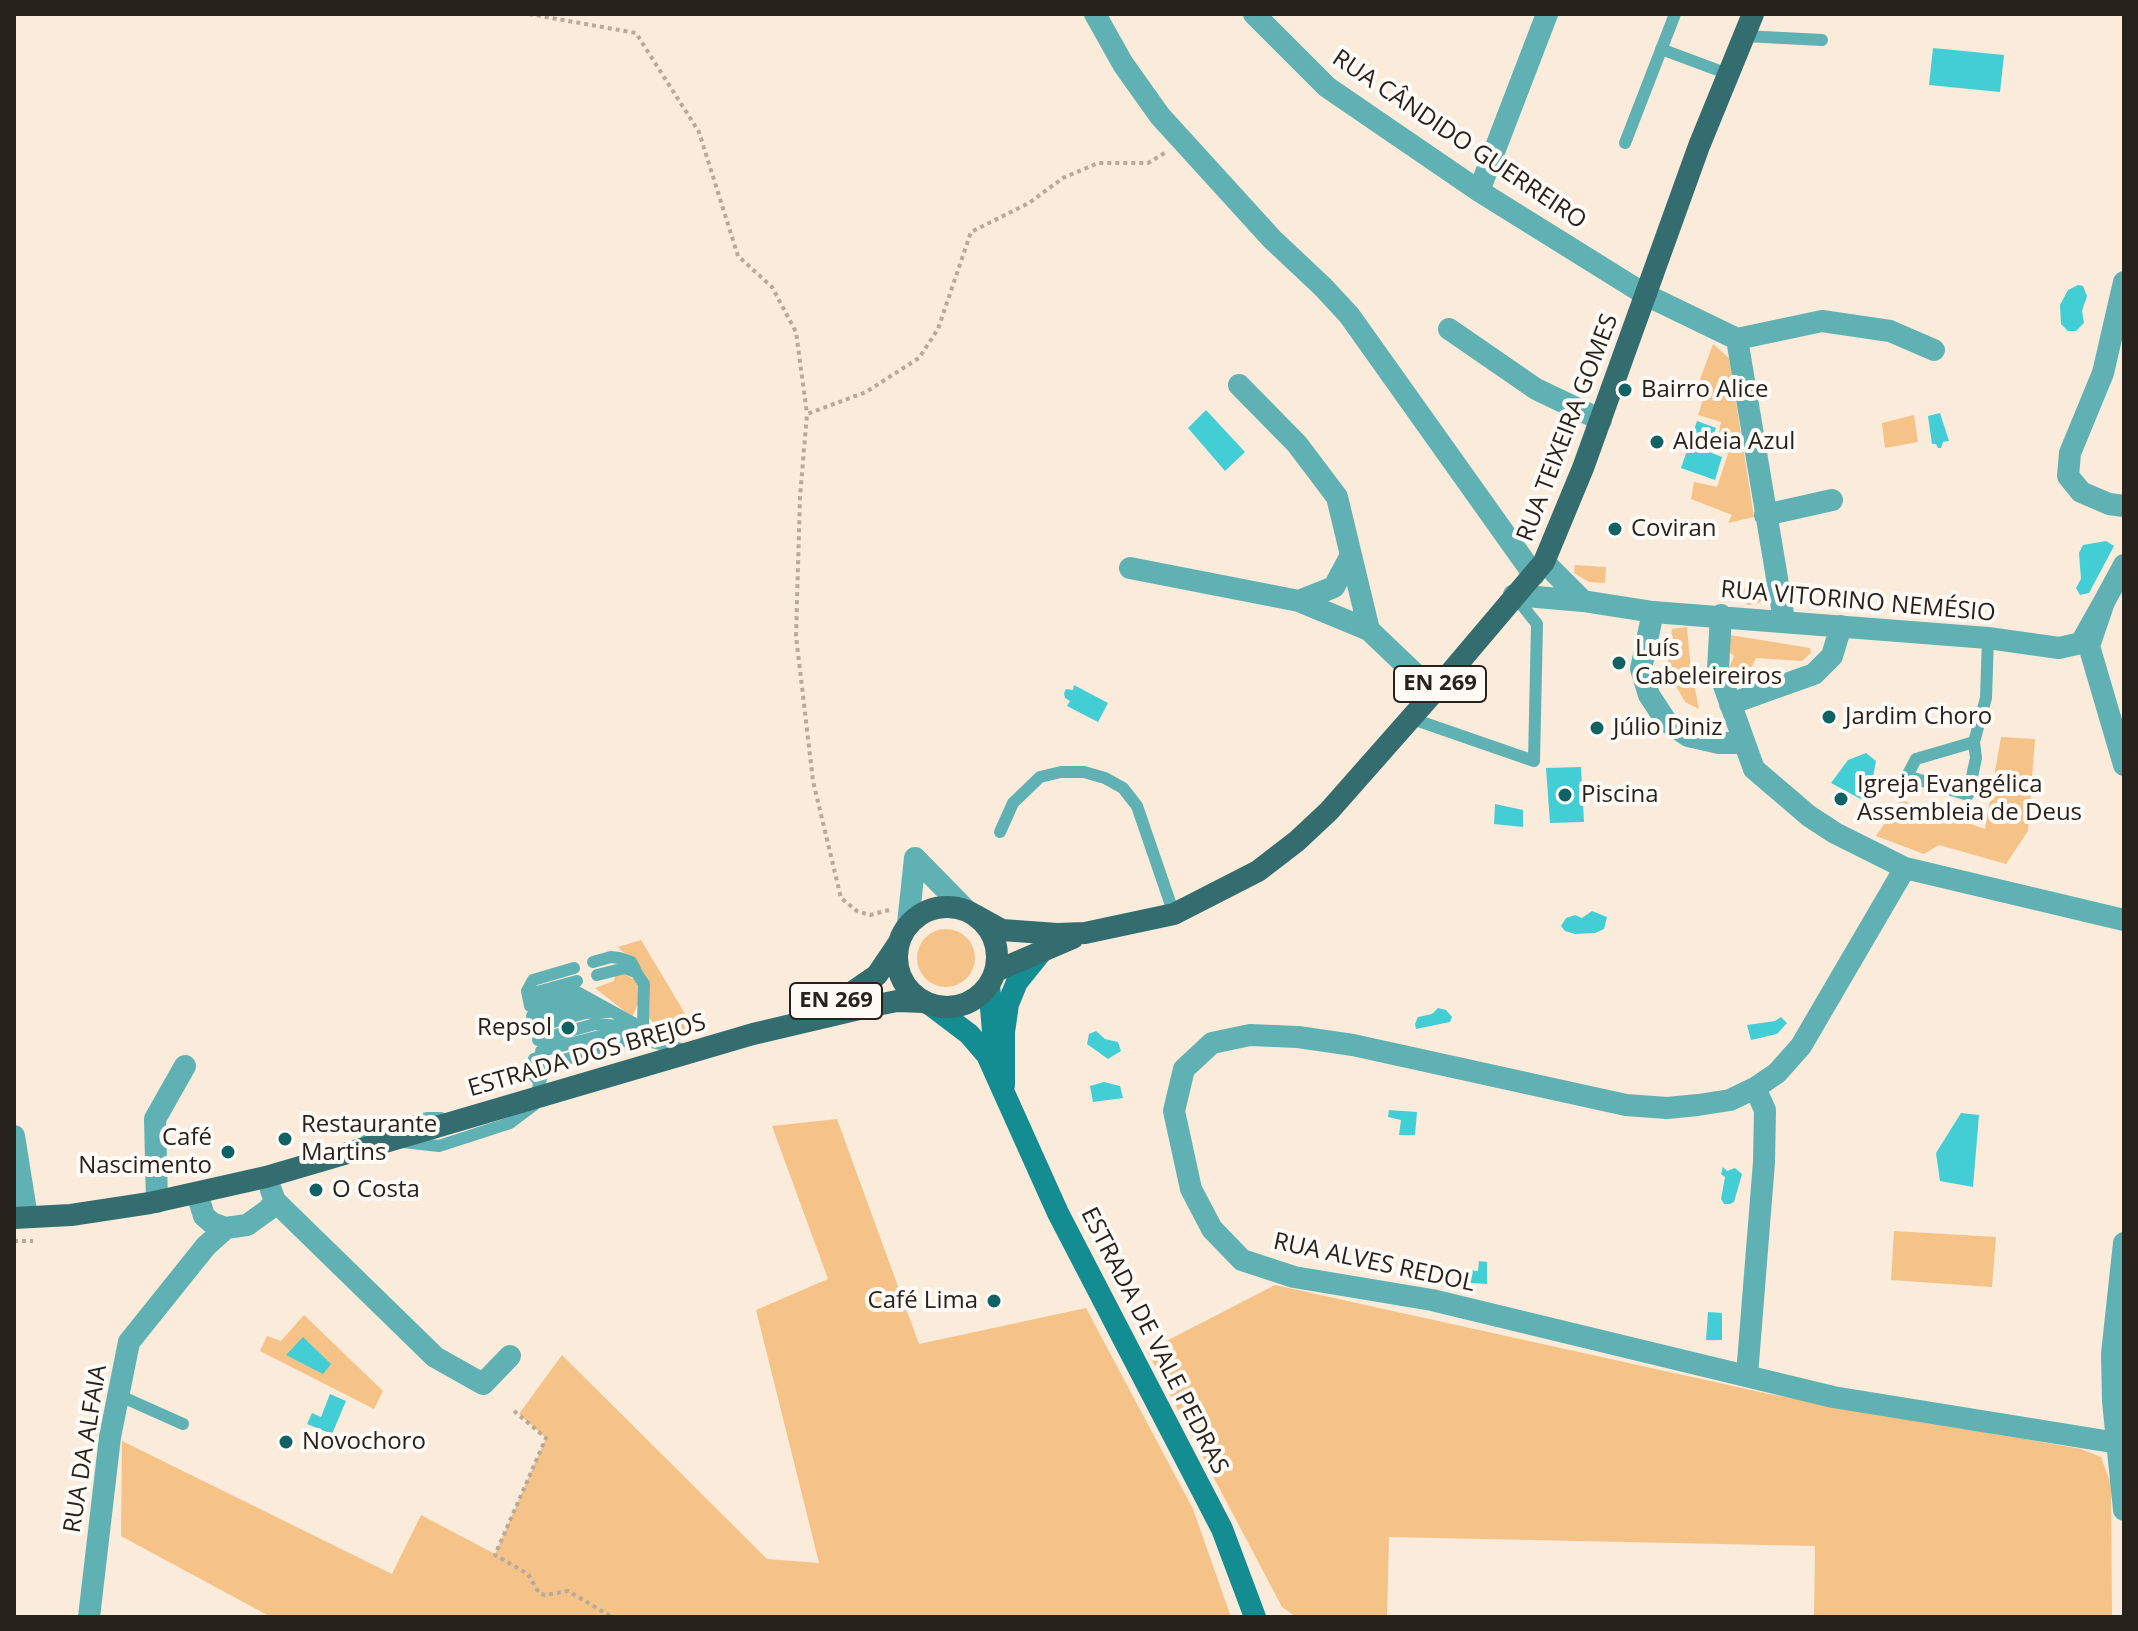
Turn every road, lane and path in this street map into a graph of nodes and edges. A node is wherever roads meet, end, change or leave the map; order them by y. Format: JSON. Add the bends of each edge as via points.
{"nodes":[{"id":1,"x":529,"y":14,"type":"edge"},
{"id":2,"x":1095,"y":14,"type":"edge"},
{"id":3,"x":1254,"y":14,"type":"edge"},
{"id":4,"x":1547,"y":14,"type":"edge"},
{"id":5,"x":1675,"y":14,"type":"edge"},
{"id":6,"x":1753,"y":14,"type":"edge"},
{"id":7,"x":1744,"y":36,"type":"junction"},
{"id":8,"x":1822,"y":40,"type":"dead end"},
{"id":9,"x":1661,"y":49,"type":"junction"},
{"id":10,"x":1728,"y":74,"type":"junction"},
{"id":11,"x":1184,"y":141,"type":"junction"},
{"id":12,"x":1625,"y":143,"type":"dead end"},
{"id":13,"x":1479,"y":191,"type":"junction"},
{"id":14,"x":2124,"y":282,"type":"edge"},
{"id":15,"x":1646,"y":295,"type":"junction"},
{"id":16,"x":1449,"y":329,"type":"dead end"},
{"id":17,"x":1737,"y":339,"type":"junction"},
{"id":18,"x":1934,"y":350,"type":"dead end"},
{"id":19,"x":1239,"y":385,"type":"dead end"},
{"id":20,"x":807,"y":414,"type":"junction"},
{"id":21,"x":1601,"y":420,"type":"junction"},
{"id":22,"x":1832,"y":500,"type":"dead end"},
{"id":23,"x":2124,"y":506,"type":"edge"},
{"id":24,"x":1765,"y":515,"type":"junction"},
{"id":25,"x":1350,"y":557,"type":"junction"},
{"id":26,"x":2124,"y":565,"type":"edge"},
{"id":27,"x":1130,"y":568,"type":"dead end"},
{"id":28,"x":1539,"y":568,"type":"junction"},
{"id":29,"x":1514,"y":595,"type":"junction"},
{"id":30,"x":1299,"y":601,"type":"junction"},
{"id":31,"x":1583,"y":601,"type":"junction"},
{"id":32,"x":2104,"y":602,"type":"junction"},
{"id":33,"x":1653,"y":612,"type":"junction"},
{"id":34,"x":1721,"y":615,"type":"junction"},
{"id":35,"x":1784,"y":620,"type":"junction"},
{"id":36,"x":1841,"y":626,"type":"junction"},
{"id":37,"x":1369,"y":630,"type":"junction"},
{"id":38,"x":1988,"y":638,"type":"junction"},
{"id":39,"x":2059,"y":648,"type":"junction"},
{"id":40,"x":1434,"y":692,"type":"junction"},
{"id":41,"x":2104,"y":694,"type":"junction"},
{"id":42,"x":1730,"y":704,"type":"junction"},
{"id":43,"x":1410,"y":718,"type":"junction"},
{"id":44,"x":1974,"y":742,"type":"junction"},
{"id":45,"x":1743,"y":743,"type":"junction"},
{"id":46,"x":2124,"y":765,"type":"edge"},
{"id":47,"x":1000,"y":832,"type":"dead end"},
{"id":48,"x":1905,"y":868,"type":"junction"},
{"id":49,"x":970,"y":912,"type":"junction"},
{"id":50,"x":1174,"y":914,"type":"junction"},
{"id":51,"x":2124,"y":920,"type":"edge"},
{"id":52,"x":906,"y":923,"type":"junction"},
{"id":53,"x":1085,"y":933,"type":"junction"},
{"id":54,"x":1042,"y":951,"type":"junction"},
{"id":55,"x":595,"y":969,"type":"dead end"},
{"id":56,"x":576,"y":974,"type":"dead end"},
{"id":57,"x":992,"y":978,"type":"junction"},
{"id":58,"x":928,"y":1004,"type":"junction"},
{"id":59,"x":613,"y":1012,"type":"junction"},
{"id":60,"x":638,"y":1033,"type":"junction"},
{"id":61,"x":753,"y":1034,"type":"junction"},
{"id":62,"x":537,"y":1035,"type":"junction"},
{"id":63,"x":694,"y":1051,"type":"junction"},
{"id":64,"x":185,"y":1066,"type":"dead end"},
{"id":65,"x":1755,"y":1088,"type":"junction"},
{"id":66,"x":1004,"y":1091,"type":"junction"},
{"id":67,"x":541,"y":1092,"type":"junction"},
{"id":68,"x":476,"y":1116,"type":"junction"},
{"id":69,"x":14,"y":1136,"type":"edge"},
{"id":70,"x":391,"y":1141,"type":"junction"},
{"id":71,"x":357,"y":1151,"type":"junction"},
{"id":72,"x":266,"y":1177,"type":"junction"},
{"id":73,"x":197,"y":1193,"type":"junction"},
{"id":74,"x":275,"y":1201,"type":"junction"},
{"id":75,"x":157,"y":1202,"type":"junction"},
{"id":76,"x":20,"y":1218,"type":"edge"},
{"id":77,"x":226,"y":1228,"type":"junction"},
{"id":78,"x":14,"y":1241,"type":"edge"},
{"id":79,"x":33,"y":1241,"type":"dead end"},
{"id":80,"x":2124,"y":1243,"type":"edge"},
{"id":81,"x":510,"y":1356,"type":"dead end"},
{"id":82,"x":1747,"y":1375,"type":"junction"},
{"id":83,"x":118,"y":1395,"type":"junction"},
{"id":84,"x":514,"y":1411,"type":"dead end"},
{"id":85,"x":183,"y":1424,"type":"dead end"},
{"id":86,"x":2121,"y":1443,"type":"edge"},
{"id":87,"x":2124,"y":1510,"type":"edge"},
{"id":88,"x":1256,"y":1615,"type":"edge"},
{"id":89,"x":89,"y":1617,"type":"edge"},
{"id":90,"x":612,"y":1617,"type":"edge"}],
"edges":[{"from":1,"to":20,"type":"path","via":[[636,33],[699,132],[738,256],[772,287],[796,332]]},
{"from":2,"to":11,"type":"street","via":[[1123,64]]},
{"from":3,"to":13,"type":"street","name":"RUA CÂNDIDO GUERREIRO","via":[[1327,87]]},
{"from":4,"to":13,"type":"street"},
{"from":5,"to":9,"type":"lane"},
{"from":6,"to":7,"type":"main road","name":"RUA TEIXEIRA GOMES","number":"EN 269"},
{"from":7,"to":8,"type":"lane"},
{"from":7,"to":10,"type":"main road","name":"RUA TEIXEIRA GOMES","number":"EN 269"},
{"from":9,"to":10,"type":"lane"},
{"from":9,"to":12,"type":"lane"},
{"from":10,"to":15,"type":"main road","name":"RUA TEIXEIRA GOMES","number":"EN 269"},
{"from":11,"to":20,"type":"path","via":[[1148,163],[1098,163],[971,232],[938,329],[919,358],[866,392]]},
{"from":11,"to":28,"type":"street","via":[[1349,315]]},
{"from":13,"to":15,"type":"street","name":"RUA CÂNDIDO GUERREIRO"},
{"from":14,"to":23,"type":"street","via":[[2103,373],[2070,453],[2068,476],[2081,492]]},
{"from":15,"to":17,"type":"street","name":"RUA CÂNDIDO GUERREIRO"},
{"from":15,"to":21,"type":"main road","name":"RUA TEIXEIRA GOMES","number":"EN 269"},
{"from":16,"to":21,"type":"street","via":[[1536,389]]},
{"from":17,"to":18,"type":"street","via":[[1822,321],[1890,331]]},
{"from":17,"to":24,"type":"street"},
{"from":19,"to":25,"type":"street","via":[[1297,444],[1337,497]]},
{"from":20,"to":52,"type":"path","via":[[796,636],[813,781],[841,898],[857,911]]},
{"from":21,"to":28,"type":"main road","name":"RUA TEIXEIRA GOMES","number":"EN 269"},
{"from":22,"to":24,"type":"street"},
{"from":24,"to":35,"type":"street"},
{"from":25,"to":30,"type":"street","via":[[1334,587]]},
{"from":25,"to":37,"type":"street"},
{"from":26,"to":32,"type":"street"},
{"from":27,"to":30,"type":"street"},
{"from":28,"to":29,"type":"main road","name":"RUA TEIXEIRA GOMES","number":"EN 269"},
{"from":28,"to":31,"type":"street"},
{"from":29,"to":31,"type":"street","name":"RUA VITORINO NEMÉSIO"},
{"from":29,"to":40,"type":"main road","name":"RUA TEIXEIRA GOMES","number":"EN 269"},
{"from":29,"to":43,"type":"lane","via":[[1537,624],[1534,761]]},
{"from":30,"to":37,"type":"street"},
{"from":31,"to":33,"type":"street","name":"RUA VITORINO NEMÉSIO"},
{"from":32,"to":39,"type":"street","via":[[2081,643]]},
{"from":32,"to":41,"type":"street","via":[[2089,646]]},
{"from":33,"to":34,"type":"street","name":"RUA VITORINO NEMÉSIO"},
{"from":33,"to":45,"type":"street","via":[[1641,669],[1649,695],[1666,721],[1688,736]]},
{"from":34,"to":35,"type":"street","name":"RUA VITORINO NEMÉSIO"},
{"from":34,"to":42,"type":"street","via":[[1718,669]]},
{"from":35,"to":36,"type":"street","name":"RUA VITORINO NEMÉSIO"},
{"from":36,"to":38,"type":"street","name":"RUA VITORINO NEMÉSIO"},
{"from":36,"to":42,"type":"street","via":[[1832,656],[1814,674]]},
{"from":37,"to":40,"type":"street"},
{"from":38,"to":39,"type":"street","name":"RUA VITORINO NEMÉSIO"},
{"from":38,"to":44,"type":"lane","via":[[1986,698]]},
{"from":39,"to":41,"type":"street","via":[[2088,667]]},
{"from":40,"to":43,"type":"main road","name":"RUA TEIXEIRA GOMES","number":"EN 269"},
{"from":41,"to":46,"type":"street"},
{"from":42,"to":45,"type":"street"},
{"from":43,"to":50,"type":"main road","name":"RUA TEIXEIRA GOMES","number":"EN 269","via":[[1297,841],[1258,871]]},
{"from":44,"to":44,"type":"lane","via":[[1916,759],[1907,776],[1968,795]]},
{"from":45,"to":48,"type":"street","via":[[1754,769],[1809,816]]},
{"from":47,"to":50,"type":"lane","via":[[1013,803],[1040,777],[1084,772],[1105,778],[1123,788],[1137,806]]},
{"from":48,"to":51,"type":"street"},
{"from":48,"to":65,"type":"street","name":"RUA ALVES REDOL","via":[[1801,1046]]},
{"from":49,"to":52,"type":"main road","number":"EN 269","via":[[941,907]]},
{"from":49,"to":52,"type":"street","via":[[915,858]]},
{"from":49,"to":53,"type":"main road","name":"RUA TEIXEIRA GOMES","number":"EN 269","via":[[1002,930]]},
{"from":49,"to":57,"type":"main road","via":[[988,927],[995,942],[998,959]]},
{"from":50,"to":53,"type":"main road","name":"RUA TEIXEIRA GOMES","number":"EN 269"},
{"from":52,"to":58,"type":"main road","number":"EN 269","via":[[896,961],[900,976],[913,995]]},
{"from":52,"to":61,"type":"main road","name":"ESTRADA DOS BREJOS","number":"EN 269","via":[[877,975],[845,997]]},
{"from":53,"to":54,"type":"main road","name":"RUA TEIXEIRA GOMES","number":"EN 269"},
{"from":54,"to":57,"type":"main road","name":"RUA TEIXEIRA GOMES","number":"EN 269"},
{"from":54,"to":66,"type":"main road","via":[[1017,982],[1008,1004]]},
{"from":55,"to":60,"type":"lane","via":[[636,972],[644,984]]},
{"from":56,"to":62,"type":"lane","via":[[537,992]]},
{"from":57,"to":58,"type":"main road","number":"EN 269","via":[[971,1002],[955,1008]]},
{"from":57,"to":66,"type":"main road","name":"ESTRADA DE VALE PEDRAS","via":[[995,1054]]},
{"from":58,"to":61,"type":"main road","name":"ESTRADA DOS BREJOS","number":"EN 269","via":[[897,1001]]},
{"from":58,"to":66,"type":"main road","name":"ESTRADA DE VALE PEDRAS","via":[[969,1034],[987,1055]]},
{"from":59,"to":60,"type":"lane"},
{"from":59,"to":62,"type":"lane","via":[[585,1013]]},
{"from":59,"to":62,"type":"lane","via":[[590,1001]]},
{"from":60,"to":62,"type":"lane"},
{"from":60,"to":62,"type":"lane","via":[[595,1024]]},
{"from":60,"to":63,"type":"lane"},
{"from":61,"to":63,"type":"main road","name":"ESTRADA DOS BREJOS","number":"EN 269"},
{"from":62,"to":67,"type":"lane","via":[[530,1070]]},
{"from":63,"to":67,"type":"main road","name":"ESTRADA DOS BREJOS","number":"EN 269"},
{"from":64,"to":75,"type":"street","via":[[155,1119]]},
{"from":65,"to":82,"type":"street","via":[[1765,1110],[1764,1162]]},
{"from":65,"to":82,"type":"street","name":"RUA ALVES REDOL","via":[[1730,1100],[1698,1105],[1626,1105],[1353,1045],[1250,1035],[1212,1043],[1184,1069],[1174,1111],[1191,1189],[1212,1229],[1242,1260],[1294,1277],[1432,1300]]},
{"from":66,"to":88,"type":"main road","name":"ESTRADA DE VALE PEDRAS","via":[[1058,1213],[1222,1529]]},
{"from":67,"to":68,"type":"main road","name":"ESTRADA DOS BREJOS","number":"EN 269"},
{"from":67,"to":70,"type":"lane","via":[[510,1123],[439,1146]]},
{"from":68,"to":70,"type":"main road","name":"ESTRADA DOS BREJOS","number":"EN 269"},
{"from":68,"to":71,"type":"lane","via":[[427,1118],[373,1133]]},
{"from":69,"to":76,"type":"street"},
{"from":70,"to":71,"type":"main road","name":"ESTRADA DOS BREJOS","number":"EN 269"},
{"from":71,"to":72,"type":"main road","name":"ESTRADA DOS BREJOS","number":"EN 269"},
{"from":72,"to":73,"type":"main road","name":"ESTRADA DOS BREJOS","number":"EN 269"},
{"from":72,"to":74,"type":"street"},
{"from":73,"to":75,"type":"main road","name":"ESTRADA DOS BREJOS","number":"EN 269"},
{"from":73,"to":77,"type":"street","via":[[204,1216]]},
{"from":74,"to":77,"type":"street","via":[[247,1225]]},
{"from":74,"to":81,"type":"street","via":[[435,1357],[483,1384]]},
{"from":75,"to":76,"type":"main road","name":"ESTRADA DOS BREJOS","number":"EN 269"},
{"from":77,"to":83,"type":"street","name":"RUA DA ALFAIA","via":[[129,1342]]},
{"from":78,"to":79,"type":"path"},
{"from":80,"to":86,"type":"street","via":[[2112,1354]]},
{"from":82,"to":86,"type":"street","name":"RUA ALVES REDOL","via":[[1833,1397]]},
{"from":83,"to":85,"type":"lane"},
{"from":83,"to":89,"type":"street","name":"RUA DA ALFAIA"},
{"from":84,"to":90,"type":"path","via":[[546,1438],[495,1555],[528,1574],[539,1593],[568,1591]]},
{"from":86,"to":87,"type":"street"}]}
